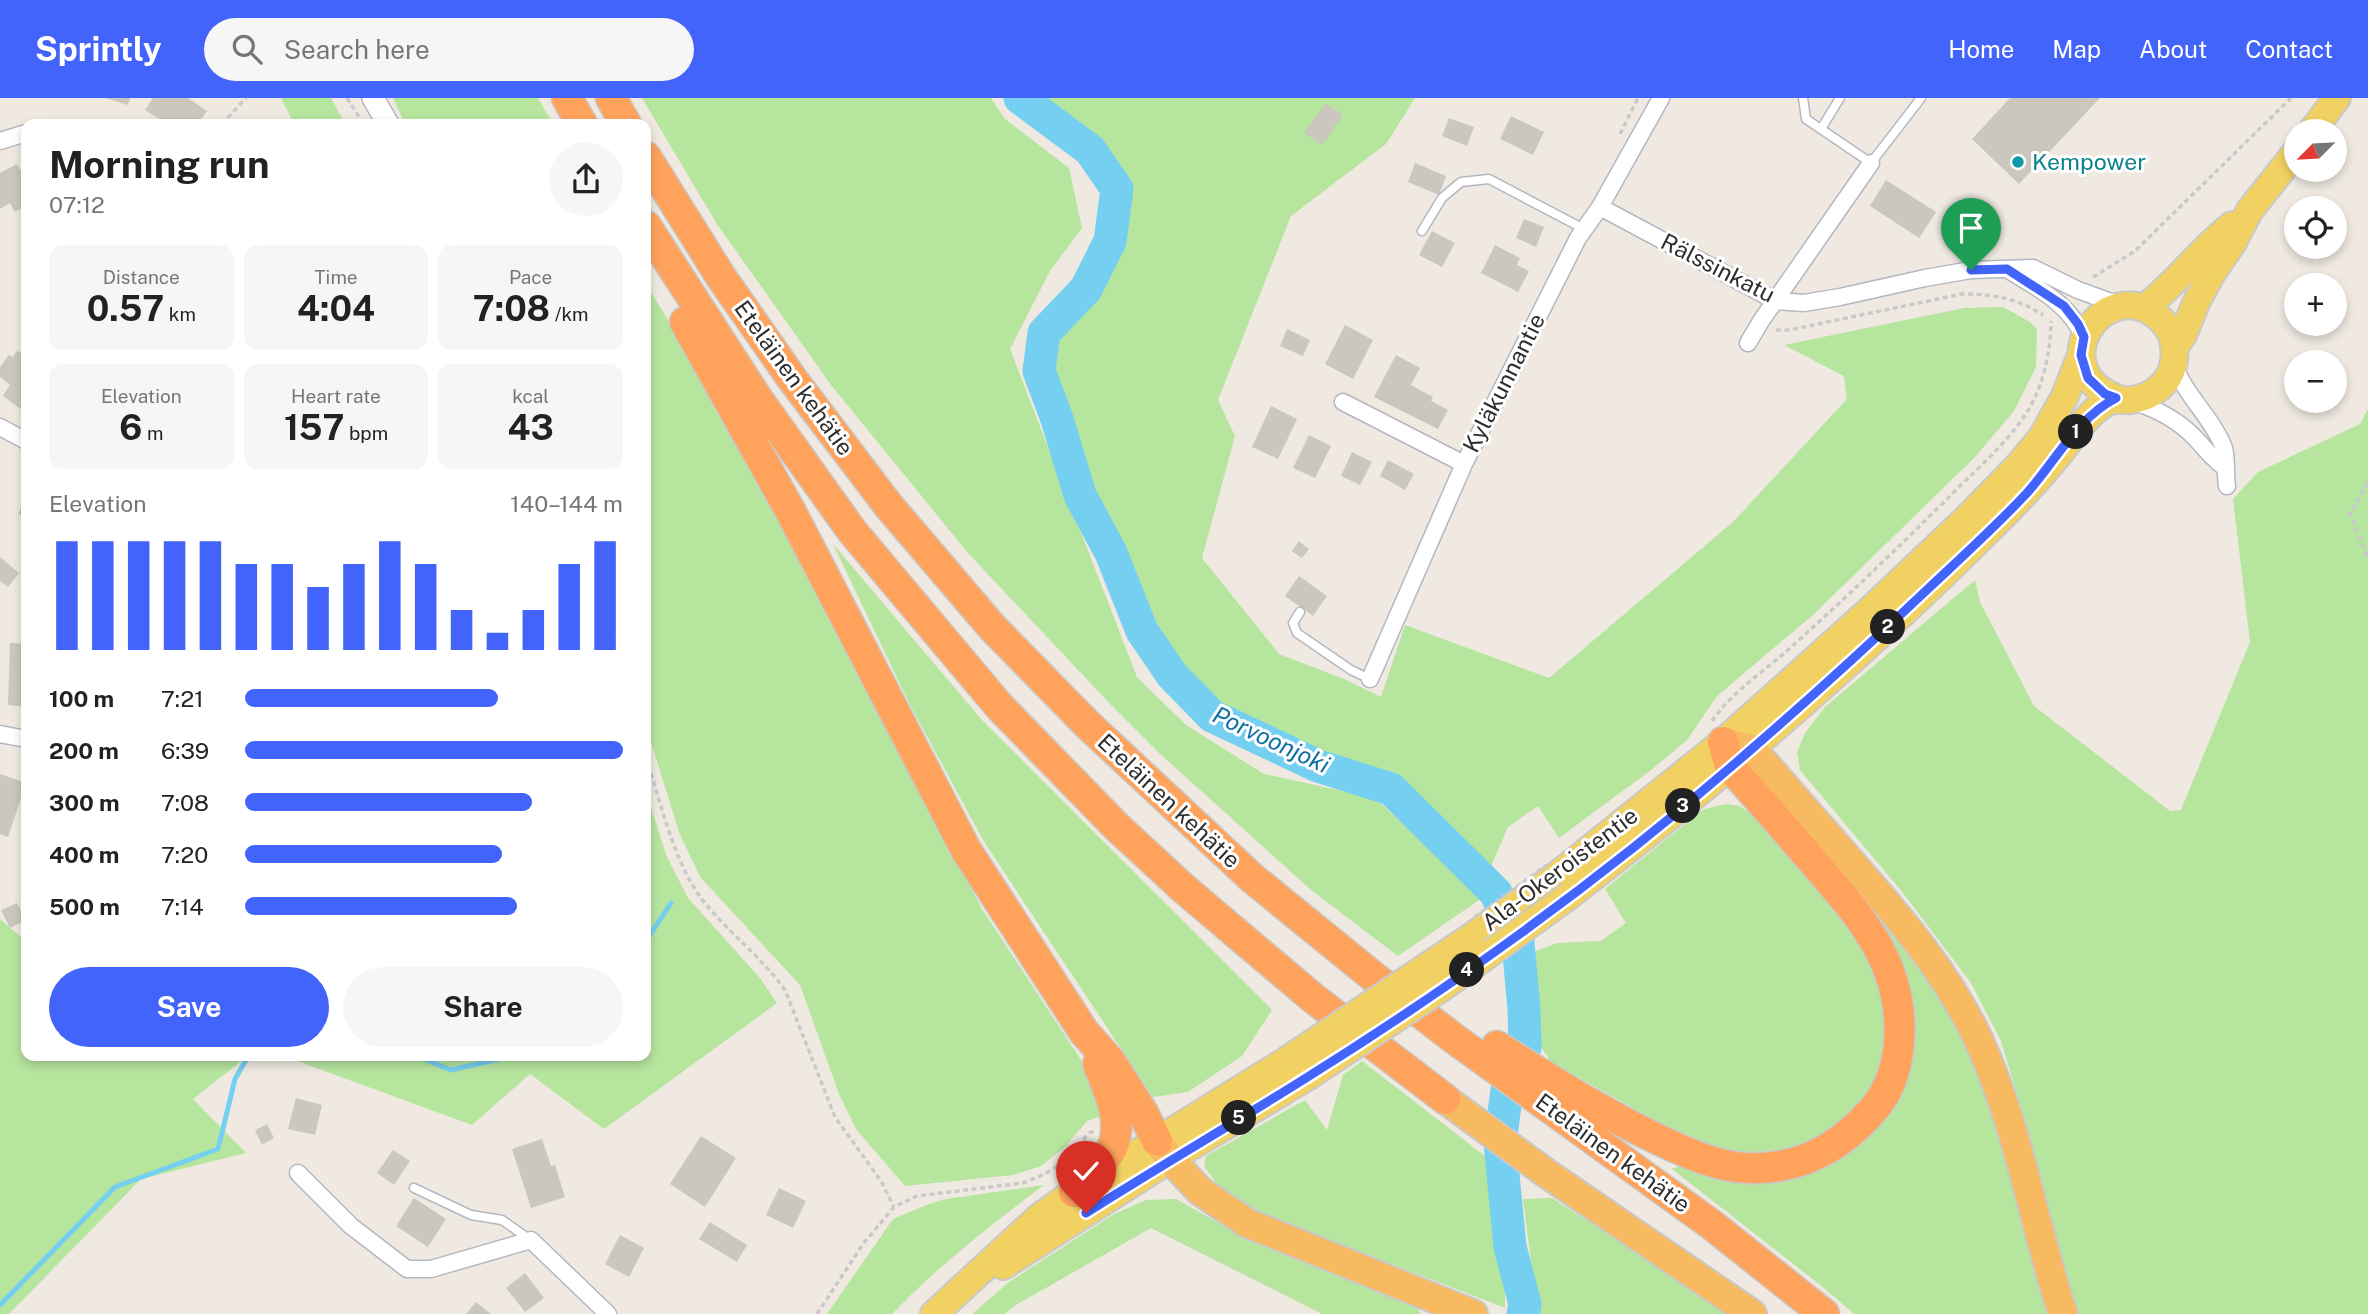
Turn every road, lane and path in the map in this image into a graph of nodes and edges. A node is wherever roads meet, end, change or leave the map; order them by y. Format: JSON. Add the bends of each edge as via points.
{"nodes":[{"id":1,"x":246,"y":98,"type":"edge"},
{"id":2,"x":347,"y":98,"type":"edge"},
{"id":3,"x":373,"y":98,"type":"edge"},
{"id":4,"x":561,"y":98,"type":"edge"},
{"id":5,"x":567,"y":98,"type":"edge"},
{"id":6,"x":611,"y":98,"type":"edge"},
{"id":7,"x":1661,"y":98,"type":"edge"},
{"id":8,"x":1804,"y":98,"type":"edge"},
{"id":9,"x":1840,"y":98,"type":"edge"},
{"id":10,"x":1921,"y":98,"type":"edge"},
{"id":11,"x":2291,"y":98,"type":"edge"},
{"id":12,"x":2337,"y":98,"type":"edge"},
{"id":13,"x":227,"y":119,"type":"edge"},
{"id":14,"x":361,"y":119,"type":"edge"},
{"id":15,"x":385,"y":119,"type":"edge"},
{"id":16,"x":573,"y":119,"type":"edge"},
{"id":17,"x":579,"y":119,"type":"edge"},
{"id":18,"x":623,"y":119,"type":"edge"},
{"id":19,"x":2321,"y":119,"type":"edge"},
{"id":20,"x":1821,"y":129,"type":"junction"},
{"id":21,"x":21,"y":135,"type":"edge"},
{"id":22,"x":0,"y":141,"type":"edge"},
{"id":23,"x":1871,"y":163,"type":"junction"},
{"id":24,"x":651,"y":166,"type":"edge"},
{"id":25,"x":2284,"y":167,"type":"edge"},
{"id":26,"x":1600,"y":207,"type":"junction"},
{"id":27,"x":2250,"y":211,"type":"junction"},
{"id":28,"x":1584,"y":229,"type":"junction"},
{"id":29,"x":1422,"y":231,"type":"dead end"},
{"id":30,"x":651,"y":234,"type":"edge"},
{"id":31,"x":651,"y":260,"type":"edge"},
{"id":32,"x":2007,"y":269,"type":"junction"},
{"id":33,"x":2078,"y":290,"type":"junction"},
{"id":34,"x":1776,"y":301,"type":"junction"},
{"id":35,"x":2064,"y":306,"type":"junction"},
{"id":36,"x":2133,"y":307,"type":"junction"},
{"id":37,"x":2051,"y":320,"type":"junction"},
{"id":38,"x":1761,"y":321,"type":"junction"},
{"id":39,"x":1748,"y":343,"type":"dead end"},
{"id":40,"x":2083,"y":346,"type":"junction"},
{"id":41,"x":2175,"y":355,"type":"junction"},
{"id":42,"x":2123,"y":399,"type":"junction"},
{"id":43,"x":1343,"y":402,"type":"dead end"},
{"id":44,"x":0,"y":427,"type":"edge"},
{"id":45,"x":21,"y":438,"type":"edge"},
{"id":46,"x":1464,"y":464,"type":"junction"},
{"id":47,"x":2224,"y":467,"type":"junction"},
{"id":48,"x":2368,"y":483,"type":"edge"},
{"id":49,"x":2227,"y":486,"type":"dead end"},
{"id":50,"x":2368,"y":559,"type":"edge"},
{"id":51,"x":1300,"y":612,"type":"dead end"},
{"id":52,"x":1370,"y":679,"type":"joint"},
{"id":53,"x":0,"y":734,"type":"edge"},
{"id":54,"x":21,"y":737,"type":"edge"},
{"id":55,"x":1728,"y":747,"type":"junction"},
{"id":56,"x":651,"y":773,"type":"edge"},
{"id":57,"x":1563,"y":886,"type":"junction"},
{"id":58,"x":1084,"y":1032,"type":"junction"},
{"id":59,"x":1445,"y":1099,"type":"joint"},
{"id":60,"x":1561,"y":1101,"type":"junction"},
{"id":61,"x":1116,"y":1128,"type":"junction"},
{"id":62,"x":1163,"y":1150,"type":"junction"},
{"id":63,"x":298,"y":1173,"type":"dead end"},
{"id":64,"x":414,"y":1188,"type":"dead end"},
{"id":65,"x":1074,"y":1192,"type":"junction"},
{"id":66,"x":894,"y":1207,"type":"junction"},
{"id":67,"x":531,"y":1240,"type":"junction"},
{"id":68,"x":957,"y":1294,"type":"junction"},
{"id":69,"x":608,"y":1314,"type":"edge"},
{"id":70,"x":817,"y":1314,"type":"edge"},
{"id":71,"x":934,"y":1314,"type":"edge"},
{"id":72,"x":1473,"y":1314,"type":"edge"},
{"id":73,"x":1752,"y":1314,"type":"edge"},
{"id":74,"x":1824,"y":1314,"type":"edge"},
{"id":75,"x":2063,"y":1314,"type":"edge"}],
"edges":[{"from":1,"to":13,"type":"path"},
{"from":2,"to":14,"type":"path"},
{"from":3,"to":15,"type":"street"},
{"from":4,"to":16,"type":"highway"},
{"from":5,"to":17,"type":"highway"},
{"from":6,"to":18,"type":"highway"},
{"from":7,"to":26,"type":"street","name":"Kyläkunnantie"},
{"from":8,"to":20,"type":"lane","via":[[1806,119]]},
{"from":9,"to":20,"type":"lane"},
{"from":10,"to":23,"type":"lane"},
{"from":11,"to":33,"type":"path","via":[[2135,251]]},
{"from":12,"to":19,"type":"main road"},
{"from":20,"to":23,"type":"lane"},
{"from":21,"to":22,"type":"street"},
{"from":23,"to":34,"type":"street"},
{"from":24,"to":60,"type":"highway","name":"Eteläinen kehätie","via":[[793,380],[880,495],[992,627],[1087,724],[1252,878],[1365,970]]},
{"from":25,"to":27,"type":"main road"},
{"from":26,"to":28,"type":"street","name":"Kyläkunnantie"},
{"from":26,"to":34,"type":"street","name":"Rälssinkatu"},
{"from":27,"to":36,"type":"main road","via":[[2175,282]]},
{"from":27,"to":41,"type":"main road","via":[[2207,283]]},
{"from":28,"to":29,"type":"lane","via":[[1489,179],[1461,182],[1442,198]]},
{"from":28,"to":46,"type":"street","name":"Kyläkunnantie"},
{"from":30,"to":59,"type":"highway","name":"Eteläinen kehätie","via":[[757,398],[852,531],[999,706],[1183,888],[1313,998]]},
{"from":31,"to":58,"type":"highway","via":[[791,512],[966,850]]},
{"from":32,"to":33,"type":"street","name":"Rälssinkatu","via":[[2033,268]]},
{"from":32,"to":34,"type":"street","name":"Rälssinkatu","via":[[1960,272],[1804,303]]},
{"from":32,"to":35,"type":"street"},
{"from":33,"to":36,"type":"street","name":"Rälssinkatu"},
{"from":34,"to":38,"type":"street"},
{"from":35,"to":37,"type":"path"},
{"from":35,"to":40,"type":"street","via":[[2078,324]]},
{"from":36,"to":40,"type":"main road","via":[[2112,309],[2095,320]]},
{"from":36,"to":41,"type":"main road","via":[[2153,313],[2168,327]]},
{"from":37,"to":38,"type":"path","via":[[2011,298],[1962,294],[1789,330],[1775,330]]},
{"from":37,"to":55,"type":"path","via":[[2043,376],[2027,412],[2008,438],[1873,572],[1732,697]]},
{"from":38,"to":39,"type":"street"},
{"from":40,"to":42,"type":"main road","via":[[2084,367],[2096,387]]},
{"from":40,"to":55,"type":"main road","name":"Ala-Okeroistentie","via":[[2065,396],[2042,437],[2017,467]]},
{"from":41,"to":42,"type":"main road","via":[[2168,378],[2158,389],[2145,397]]},
{"from":41,"to":47,"type":"street","via":[[2183,385],[2226,451]]},
{"from":42,"to":47,"type":"street","via":[[2176,420]]},
{"from":42,"to":55,"type":"main road","name":"Ala-Okeroistentie","via":[[2102,406],[2087,418],[2026,494],[1884,630]]},
{"from":43,"to":46,"type":"street"},
{"from":44,"to":45,"type":"street"},
{"from":46,"to":52,"type":"street","name":"Kyläkunnantie"},
{"from":47,"to":49,"type":"street"},
{"from":48,"to":50,"type":"path","via":[[2350,513]]},
{"from":51,"to":52,"type":"lane","via":[[1293,623],[1297,633]]},
{"from":53,"to":54,"type":"street"},
{"from":55,"to":57,"type":"main road","name":"Ala-Okeroistentie"},
{"from":55,"to":60,"type":"highway","via":[[1869,931],[1889,970],[1900,1012],[1900,1043],[1892,1075],[1877,1106],[1854,1131],[1806,1160],[1775,1167],[1745,1168],[1705,1160]]},
{"from":55,"to":75,"type":"highway","via":[[1906,925],[1956,996],[2002,1098]]},
{"from":56,"to":66,"type":"path","via":[[688,877],[785,990],[835,1117]]},
{"from":57,"to":62,"type":"main road","name":"Ala-Okeroistentie","bridge":true,"via":[[1287,1060]]},
{"from":57,"to":62,"type":"main road","name":"Ala-Okeroistentie","bridge":true,"via":[[1443,987],[1307,1077]]},
{"from":58,"to":61,"type":"highway","via":[[1115,1113]]},
{"from":58,"to":62,"type":"highway","via":[[1116,1071]]},
{"from":59,"to":73,"type":"highway","name":"Eteläinen kehätie"},
{"from":60,"to":74,"type":"highway","name":"Eteläinen kehätie"},
{"from":61,"to":65,"type":"highway","via":[[1111,1149]]},
{"from":61,"to":66,"type":"path","via":[[1090,1133],[1062,1163],[1023,1183],[917,1196]]},
{"from":62,"to":65,"type":"main road","name":"Ala-Okeroistentie"},
{"from":62,"to":68,"type":"main road","name":"Ala-Okeroistentie","via":[[1049,1238]]},
{"from":62,"to":72,"type":"highway","via":[[1200,1191],[1247,1223]]},
{"from":63,"to":67,"type":"street","via":[[351,1226],[407,1269],[431,1269]]},
{"from":64,"to":67,"type":"lane","via":[[471,1215],[502,1220]]},
{"from":65,"to":68,"type":"main road","name":"Ala-Okeroistentie","via":[[1038,1218]]},
{"from":66,"to":70,"type":"path","via":[[863,1244]]},
{"from":67,"to":69,"type":"street"},
{"from":68,"to":71,"type":"main road","name":"Ala-Okeroistentie"}]}
